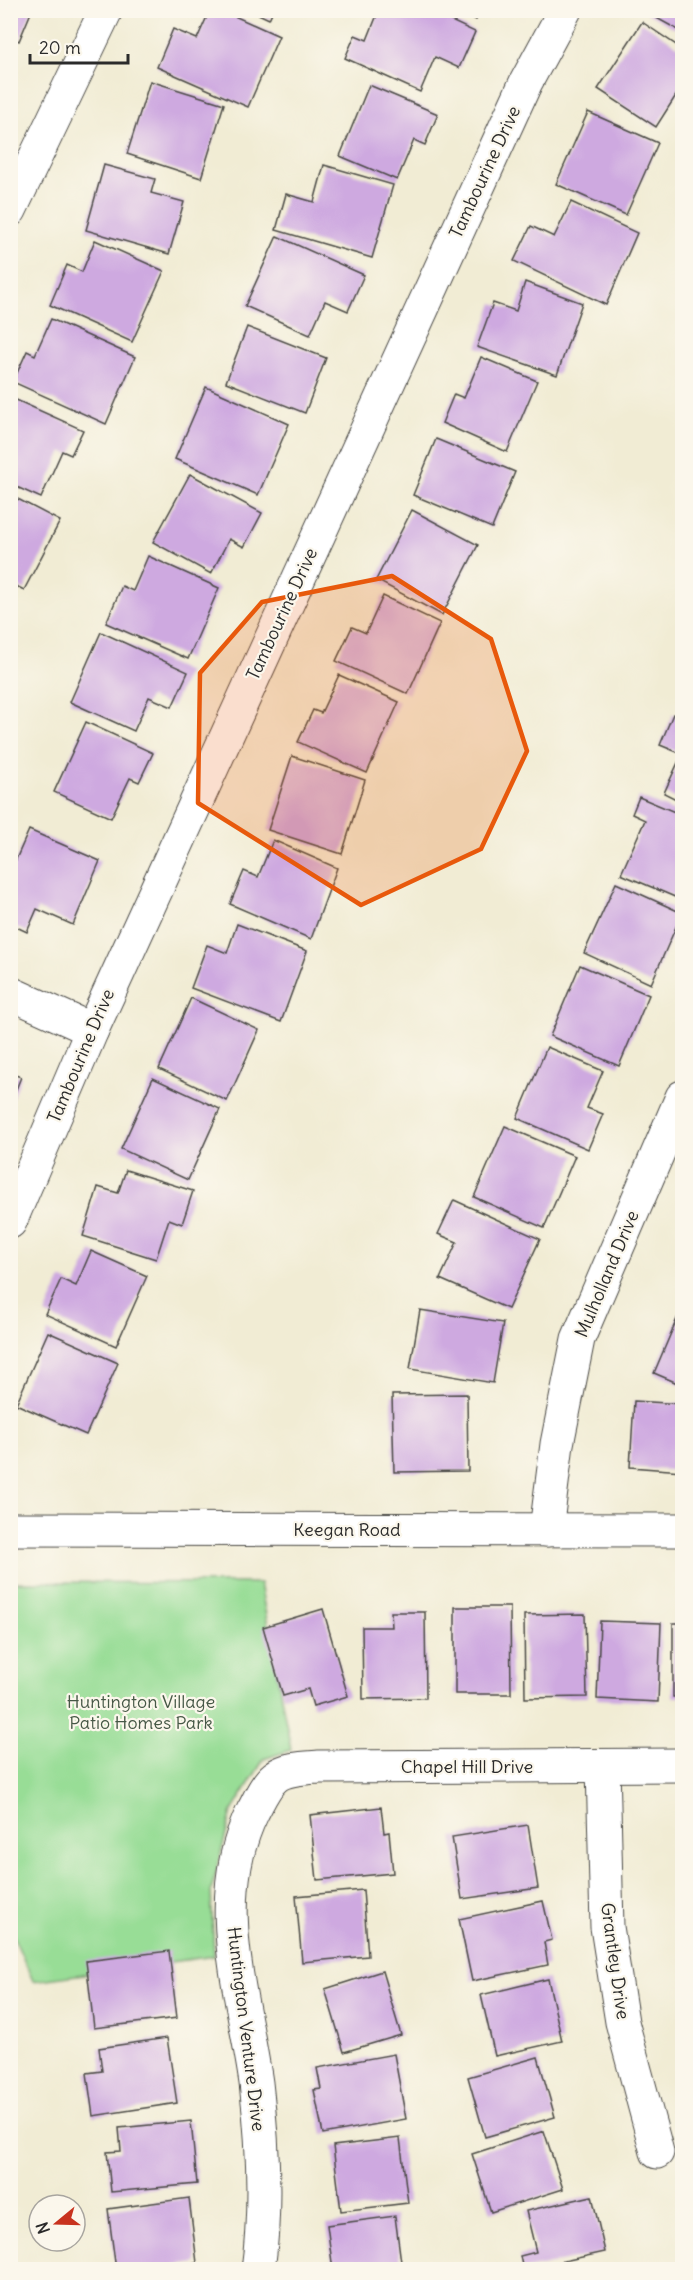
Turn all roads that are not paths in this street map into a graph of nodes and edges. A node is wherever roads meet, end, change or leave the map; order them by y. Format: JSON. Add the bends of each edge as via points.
{"nodes":[{"id":1,"x":106,"y":10,"type":"edge"},
{"id":2,"x":565,"y":10,"type":"edge"},
{"id":3,"x":10,"y":210,"type":"edge"},
{"id":4,"x":10,"y":993,"type":"edge"},
{"id":5,"x":92,"y":1030,"type":"junction"},
{"id":6,"x":682,"y":1097,"type":"edge"},
{"id":7,"x":10,"y":1222,"type":"edge"},
{"id":8,"x":10,"y":1529,"type":"edge"},
{"id":9,"x":546,"y":1530,"type":"junction"},
{"id":10,"x":682,"y":1530,"type":"edge"},
{"id":11,"x":682,"y":1765,"type":"edge"},
{"id":12,"x":603,"y":1766,"type":"junction"},
{"id":13,"x":262,"y":1794,"type":"joint"},
{"id":14,"x":657,"y":2152,"type":"dead end"},
{"id":15,"x":258,"y":2270,"type":"edge"}],
"edges":[{"from":1,"to":3,"type":"street"},
{"from":2,"to":5,"type":"street","name":"Tambourine Drive","via":[[526,82]]},
{"from":4,"to":5,"type":"street"},
{"from":5,"to":7,"type":"street","name":"Tambourine Drive"},
{"from":6,"to":9,"type":"street","name":"Mulholland Drive","via":[[578,1339],[557,1444]]},
{"from":8,"to":9,"type":"street","name":"Keegan Road"},
{"from":9,"to":10,"type":"street","name":"Keegan Road"},
{"from":11,"to":12,"type":"street","name":"Chapel Hill Drive"},
{"from":12,"to":13,"type":"street","name":"Chapel Hill Drive","via":[[294,1769],[276,1776]]},
{"from":12,"to":14,"type":"street","name":"Grantley Drive","via":[[607,1927],[622,2022]]},
{"from":13,"to":15,"type":"street","name":"Huntington Venture Drive","via":[[237,1852],[230,1892],[234,1961],[256,2084],[262,2160]]}]}
